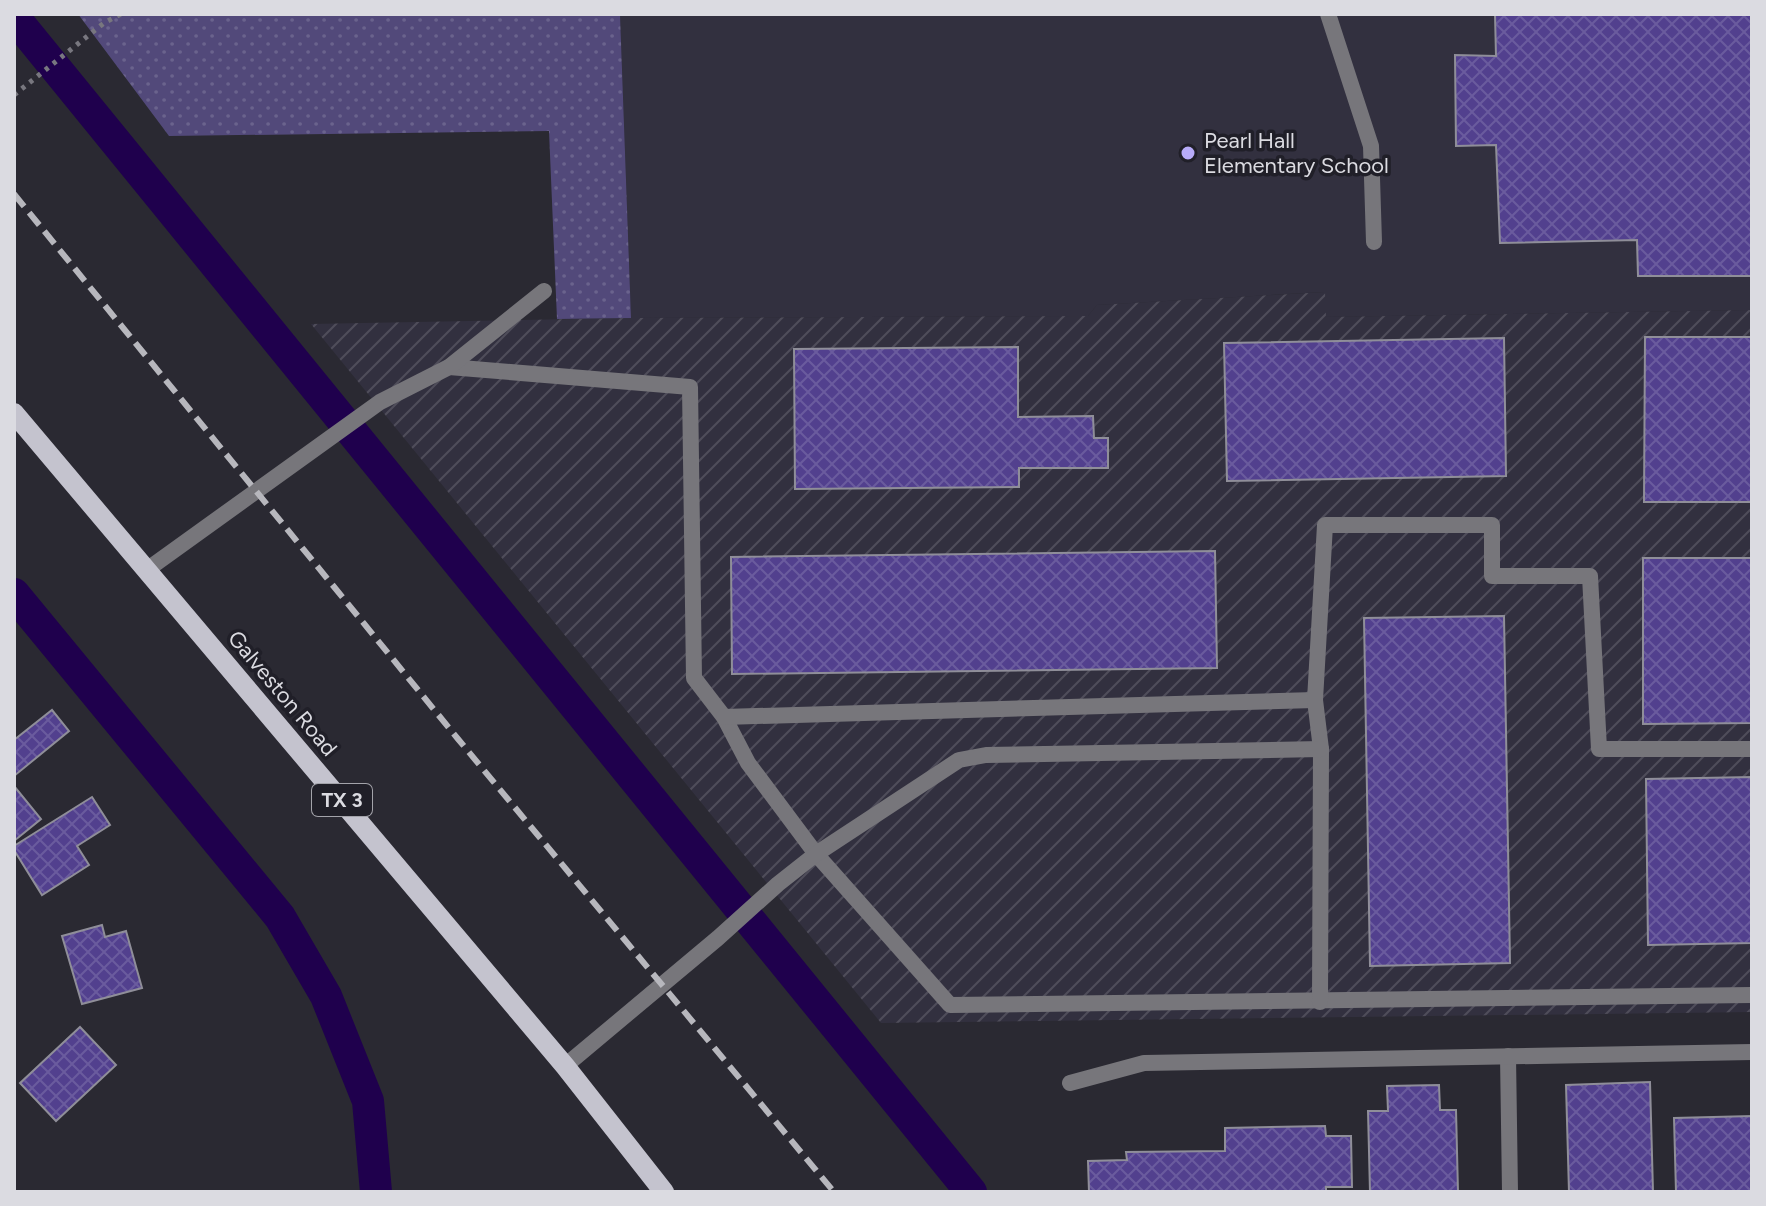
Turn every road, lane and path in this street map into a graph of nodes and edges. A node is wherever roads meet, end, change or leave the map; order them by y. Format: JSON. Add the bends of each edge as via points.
{"nodes":[{"id":1,"x":121,"y":14,"type":"edge"},
{"id":2,"x":1328,"y":14,"type":"edge"},
{"id":3,"x":14,"y":95,"type":"edge"},
{"id":4,"x":1374,"y":242,"type":"dead end"},
{"id":5,"x":544,"y":291,"type":"dead end"},
{"id":6,"x":449,"y":367,"type":"junction"},
{"id":7,"x":14,"y":413,"type":"edge"},
{"id":8,"x":148,"y":569,"type":"junction"},
{"id":9,"x":1315,"y":700,"type":"junction"},
{"id":10,"x":724,"y":717,"type":"junction"},
{"id":11,"x":1321,"y":749,"type":"junction"},
{"id":12,"x":1752,"y":749,"type":"edge"},
{"id":13,"x":816,"y":854,"type":"junction"},
{"id":14,"x":1752,"y":995,"type":"edge"},
{"id":15,"x":1320,"y":1002,"type":"junction"},
{"id":16,"x":1752,"y":1052,"type":"edge"},
{"id":17,"x":1508,"y":1056,"type":"junction"},
{"id":18,"x":565,"y":1066,"type":"junction"},
{"id":19,"x":1070,"y":1083,"type":"dead end"},
{"id":20,"x":664,"y":1192,"type":"edge"},
{"id":21,"x":1510,"y":1192,"type":"edge"}],
"edges":[{"from":1,"to":3,"type":"path"},
{"from":2,"to":4,"type":"lane","via":[[1371,146]]},
{"from":5,"to":6,"type":"lane"},
{"from":6,"to":8,"type":"lane","via":[[380,402]]},
{"from":6,"to":10,"type":"lane","via":[[690,387],[694,678]]},
{"from":7,"to":8,"type":"main road","name":"Galveston Road","number":"TX 3"},
{"from":8,"to":18,"type":"main road","name":"Galveston Road","number":"TX 3"},
{"from":9,"to":10,"type":"lane"},
{"from":9,"to":11,"type":"lane"},
{"from":9,"to":12,"type":"lane","via":[[1325,525],[1492,525],[1492,576],[1590,576],[1599,749]]},
{"from":10,"to":13,"type":"lane","via":[[748,763]]},
{"from":11,"to":13,"type":"lane","via":[[986,755],[959,760]]},
{"from":11,"to":15,"type":"lane"},
{"from":13,"to":15,"type":"lane","via":[[950,1005]]},
{"from":13,"to":18,"type":"lane"},
{"from":14,"to":15,"type":"lane"},
{"from":16,"to":17,"type":"lane"},
{"from":17,"to":19,"type":"lane","via":[[1144,1063]]},
{"from":17,"to":21,"type":"lane"},
{"from":18,"to":20,"type":"main road","name":"Galveston Road","number":"TX 3"}]}
